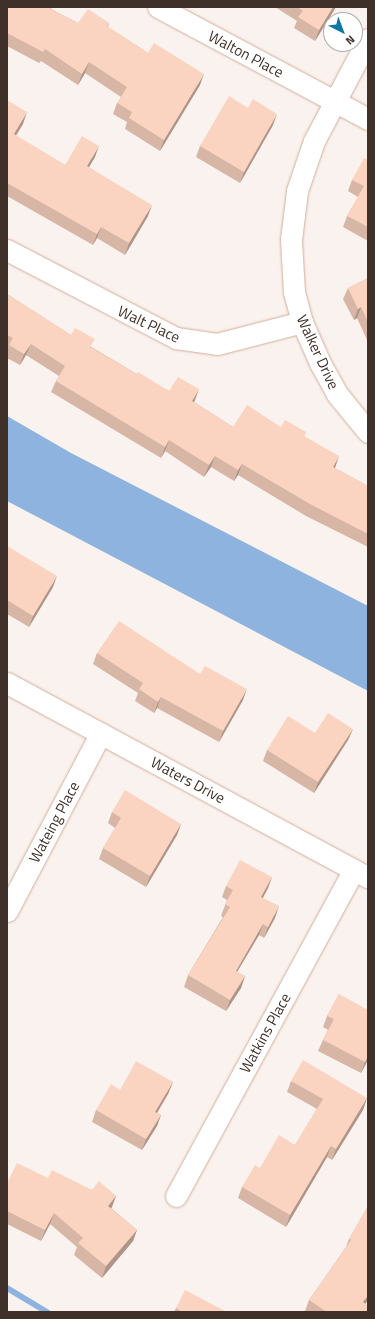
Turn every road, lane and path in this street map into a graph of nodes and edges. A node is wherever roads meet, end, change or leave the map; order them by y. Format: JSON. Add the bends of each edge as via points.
{"nodes":[{"id":1,"x":158,"y":7,"type":"edge"},
{"id":2,"x":368,"y":39,"type":"edge"},
{"id":3,"x":334,"y":102,"type":"junction"},
{"id":4,"x":368,"y":119,"type":"edge"},
{"id":5,"x":7,"y":250,"type":"edge"},
{"id":6,"x":302,"y":322,"type":"junction"},
{"id":7,"x":368,"y":432,"type":"edge"},
{"id":8,"x":7,"y":683,"type":"edge"},
{"id":9,"x":101,"y":733,"type":"junction"},
{"id":10,"x":361,"y":874,"type":"edge"},
{"id":11,"x":7,"y":911,"type":"edge"},
{"id":12,"x":176,"y":1196,"type":"dead end"}],
"edges":[{"from":1,"to":3,"type":"street","name":"Walton Place"},
{"from":2,"to":3,"type":"street","name":"Walker Drive"},
{"from":3,"to":4,"type":"street","name":"Walton Place"},
{"from":3,"to":6,"type":"street","name":"Walker Drive","via":[[305,165],[292,216],[291,262]]},
{"from":5,"to":6,"type":"street","name":"Walt Place","via":[[176,338],[217,344]]},
{"from":6,"to":7,"type":"street","name":"Walker Drive","via":[[334,389]]},
{"from":8,"to":9,"type":"street","name":"Waters Drive"},
{"from":9,"to":10,"type":"street","name":"Waters Drive"},
{"from":9,"to":11,"type":"street","name":"Wateing Place"},
{"from":10,"to":12,"type":"street","name":"Watkins Place"}]}
